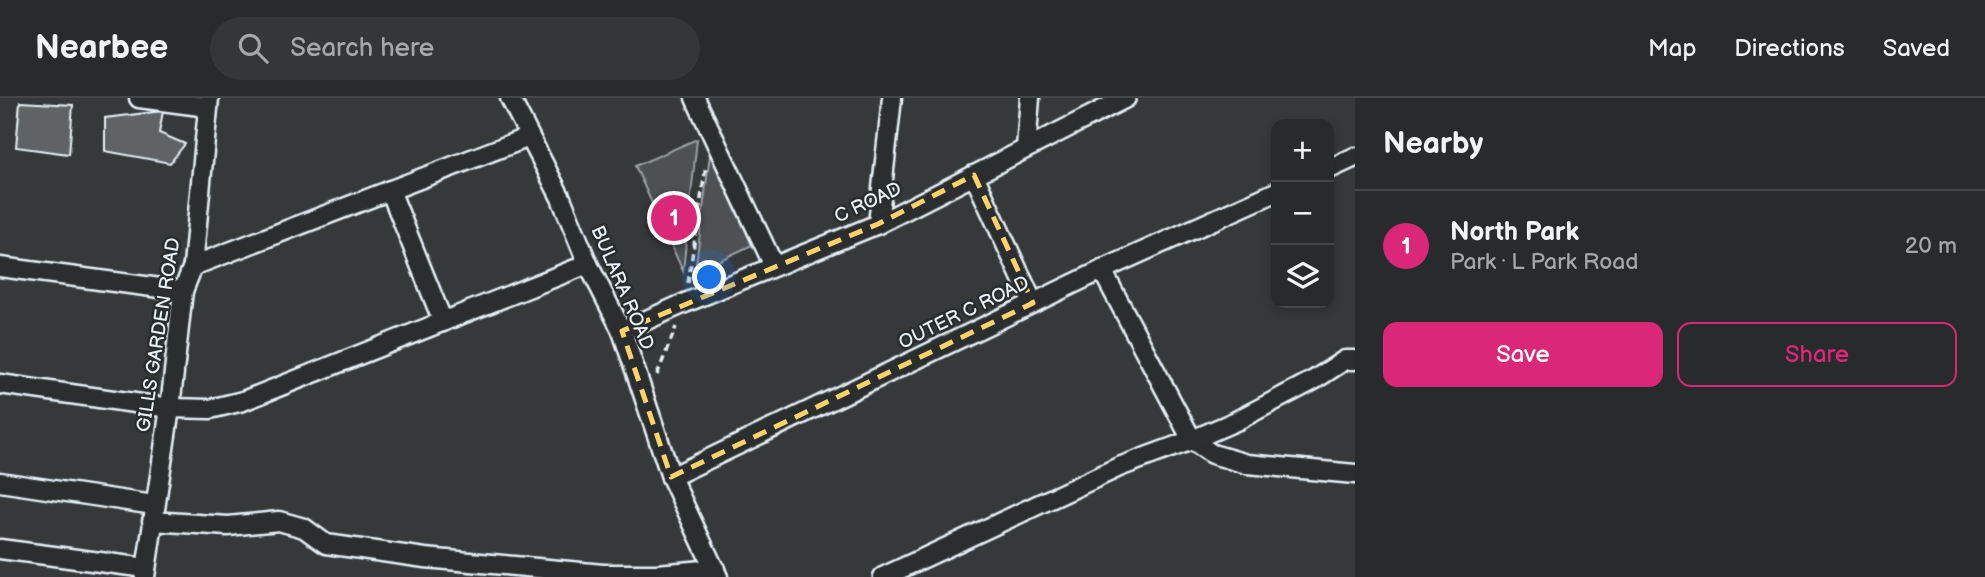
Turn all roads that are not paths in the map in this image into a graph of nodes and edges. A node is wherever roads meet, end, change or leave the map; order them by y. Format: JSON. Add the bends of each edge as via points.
{"nodes":[{"id":1,"x":139,"y":98,"type":"edge"},
{"id":2,"x":510,"y":98,"type":"edge"},
{"id":3,"x":695,"y":98,"type":"edge"},
{"id":4,"x":892,"y":98,"type":"edge"},
{"id":5,"x":1030,"y":98,"type":"edge"},
{"id":6,"x":1126,"y":98,"type":"edge"},
{"id":7,"x":209,"y":103,"type":"edge"},
{"id":8,"x":528,"y":137,"type":"junction"},
{"id":9,"x":1026,"y":148,"type":"junction"},
{"id":10,"x":1355,"y":157,"type":"edge"},
{"id":11,"x":1334,"y":167,"type":"edge"},
{"id":12,"x":974,"y":175,"type":"junction"},
{"id":13,"x":390,"y":190,"type":"junction"},
{"id":14,"x":1271,"y":194,"type":"edge"},
{"id":15,"x":878,"y":224,"type":"junction"},
{"id":16,"x":589,"y":264,"type":"junction"},
{"id":17,"x":193,"y":266,"type":"junction"},
{"id":18,"x":774,"y":266,"type":"junction"},
{"id":19,"x":0,"y":267,"type":"edge"},
{"id":20,"x":1102,"y":270,"type":"junction"},
{"id":21,"x":183,"y":291,"type":"junction"},
{"id":22,"x":1033,"y":303,"type":"junction"},
{"id":23,"x":443,"y":322,"type":"junction"},
{"id":24,"x":622,"y":331,"type":"junction"},
{"id":25,"x":1355,"y":360,"type":"edge"},
{"id":26,"x":0,"y":384,"type":"edge"},
{"id":27,"x":170,"y":408,"type":"junction"},
{"id":28,"x":1192,"y":440,"type":"junction"},
{"id":29,"x":1355,"y":474,"type":"edge"},
{"id":30,"x":671,"y":477,"type":"junction"},
{"id":31,"x":0,"y":482,"type":"edge"},
{"id":32,"x":153,"y":513,"type":"junction"},
{"id":33,"x":0,"y":549,"type":"edge"},
{"id":34,"x":145,"y":573,"type":"edge"},
{"id":35,"x":537,"y":573,"type":"edge"},
{"id":36,"x":717,"y":573,"type":"edge"},
{"id":37,"x":892,"y":576,"type":"edge"}],
"edges":[{"from":1,"to":7,"type":"street"},
{"from":2,"to":8,"type":"street","name":"BULARA ROAD"},
{"from":3,"to":18,"type":"street"},
{"from":4,"to":15,"type":"street"},
{"from":5,"to":9,"type":"street"},
{"from":6,"to":9,"type":"street","name":"C ROAD"},
{"from":7,"to":17,"type":"street","name":"GILLS GARDEN ROAD"},
{"from":8,"to":13,"type":"street"},
{"from":8,"to":16,"type":"street","name":"BULARA ROAD"},
{"from":9,"to":12,"type":"street","name":"C ROAD"},
{"from":10,"to":11,"type":"street"},
{"from":12,"to":15,"type":"street","name":"C ROAD"},
{"from":12,"to":22,"type":"street"},
{"from":13,"to":17,"type":"street"},
{"from":13,"to":23,"type":"street"},
{"from":14,"to":20,"type":"street","name":"OUTER C ROAD"},
{"from":15,"to":18,"type":"street","name":"C ROAD"},
{"from":16,"to":23,"type":"street"},
{"from":16,"to":24,"type":"street","name":"BULARA ROAD"},
{"from":17,"to":21,"type":"street","name":"GILLS GARDEN ROAD"},
{"from":18,"to":24,"type":"street","name":"C ROAD"},
{"from":19,"to":21,"type":"street"},
{"from":20,"to":22,"type":"street","name":"OUTER C ROAD"},
{"from":20,"to":28,"type":"street"},
{"from":21,"to":27,"type":"street","name":"GILLS GARDEN ROAD"},
{"from":22,"to":30,"type":"street","name":"OUTER C ROAD"},
{"from":23,"to":27,"type":"street","via":[[243,401],[210,409]]},
{"from":24,"to":30,"type":"street","name":"BULARA ROAD"},
{"from":25,"to":28,"type":"street","via":[[1345,360],[1236,421]]},
{"from":26,"to":27,"type":"street"},
{"from":27,"to":32,"type":"street","name":"GILLS GARDEN ROAD"},
{"from":28,"to":29,"type":"street","via":[[1212,454],[1247,464]]},
{"from":28,"to":37,"type":"street","via":[[1119,467]]},
{"from":30,"to":36,"type":"street","name":"BULARA ROAD"},
{"from":31,"to":32,"type":"street"},
{"from":32,"to":34,"type":"street","name":"GILLS GARDEN ROAD"},
{"from":32,"to":35,"type":"street","via":[[228,526],[279,521],[304,528],[326,544]]},
{"from":33,"to":34,"type":"street"},
{"from":35,"to":36,"type":"street"}]}
